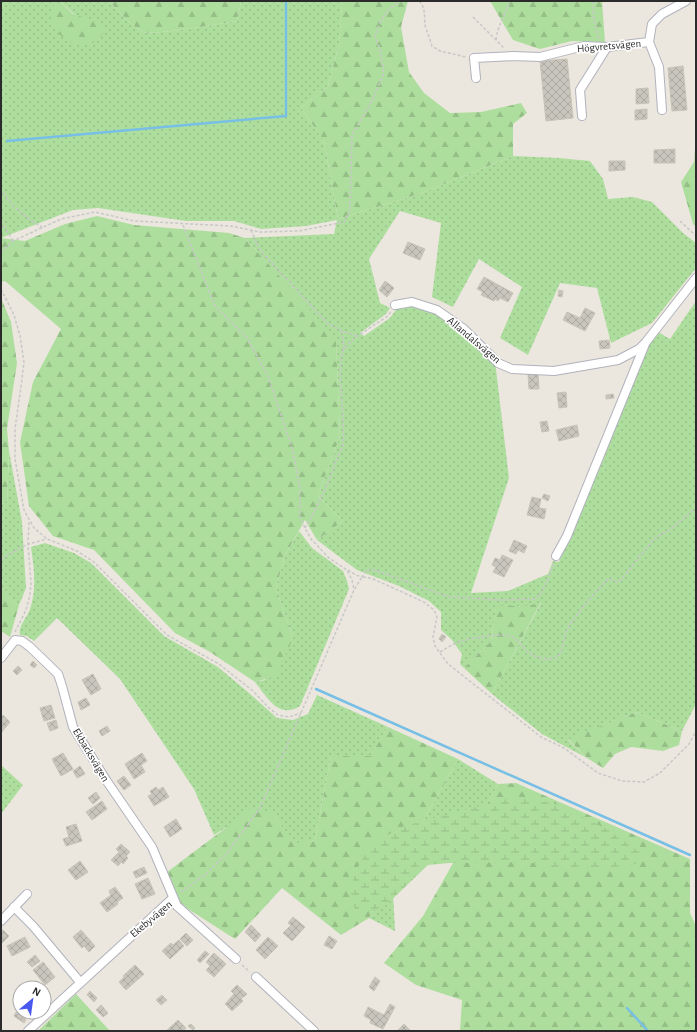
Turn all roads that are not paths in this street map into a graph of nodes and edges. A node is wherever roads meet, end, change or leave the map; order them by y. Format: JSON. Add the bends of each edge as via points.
{"nodes":[{"id":1,"x":686,"y":1,"type":"edge"},
{"id":2,"x":649,"y":42,"type":"junction"},
{"id":3,"x":604,"y":47,"type":"junction"},
{"id":4,"x":476,"y":78,"type":"dead end"},
{"id":5,"x":662,"y":110,"type":"dead end"},
{"id":6,"x":582,"y":116,"type":"dead end"},
{"id":7,"x":696,"y":278,"type":"edge"},
{"id":8,"x":395,"y":304,"type":"road end"},
{"id":9,"x":646,"y":342,"type":"junction"},
{"id":10,"x":556,"y":556,"type":"road end"},
{"id":11,"x":1,"y":658,"type":"edge"},
{"id":12,"x":27,"y":894,"type":"dead end"},
{"id":13,"x":173,"y":898,"type":"junction"},
{"id":14,"x":14,"y":907,"type":"junction"},
{"id":15,"x":1,"y":921,"type":"edge"},
{"id":16,"x":236,"y":959,"type":"road end"},
{"id":17,"x":256,"y":977,"type":"road end"},
{"id":18,"x":80,"y":982,"type":"junction"},
{"id":19,"x":306,"y":1024,"type":"junction"},
{"id":20,"x":28,"y":1031,"type":"edge"},
{"id":21,"x":301,"y":1031,"type":"edge"},
{"id":22,"x":314,"y":1031,"type":"edge"}],
"edges":[{"from":1,"to":2,"type":"street","name":"Högvretsvägen","via":[[662,14],[652,24]]},
{"from":2,"to":3,"type":"street","name":"Högvretsvägen"},
{"from":2,"to":5,"type":"street","name":"Högvretsvägen","via":[[659,67]]},
{"from":3,"to":4,"type":"street","name":"Högvretsvägen","via":[[584,46],[540,57],[474,58]]},
{"from":3,"to":6,"type":"street","via":[[580,90]]},
{"from":7,"to":9,"type":"street","name":"Allandalsvägen"},
{"from":8,"to":9,"type":"street","name":"Allandalsvägen","via":[[412,302],[437,310],[464,329],[498,363],[512,369],[554,371],[618,360]]},
{"from":9,"to":10,"type":"street","name":"Allandalsvägen","via":[[567,536]]},
{"from":11,"to":13,"type":"street","name":"Ekbacksvägen","via":[[15,640],[22,641],[58,674],[73,727],[152,847]]},
{"from":12,"to":14,"type":"street"},
{"from":13,"to":16,"type":"street","name":"Ekebyvägen","via":[[177,906]]},
{"from":13,"to":18,"type":"street","name":"Ekebyvägen"},
{"from":14,"to":15,"type":"street"},
{"from":14,"to":18,"type":"street"},
{"from":17,"to":19,"type":"street"},
{"from":18,"to":20,"type":"street","name":"Ekebyvägen"},
{"from":19,"to":21,"type":"street"},
{"from":19,"to":22,"type":"street"}]}
